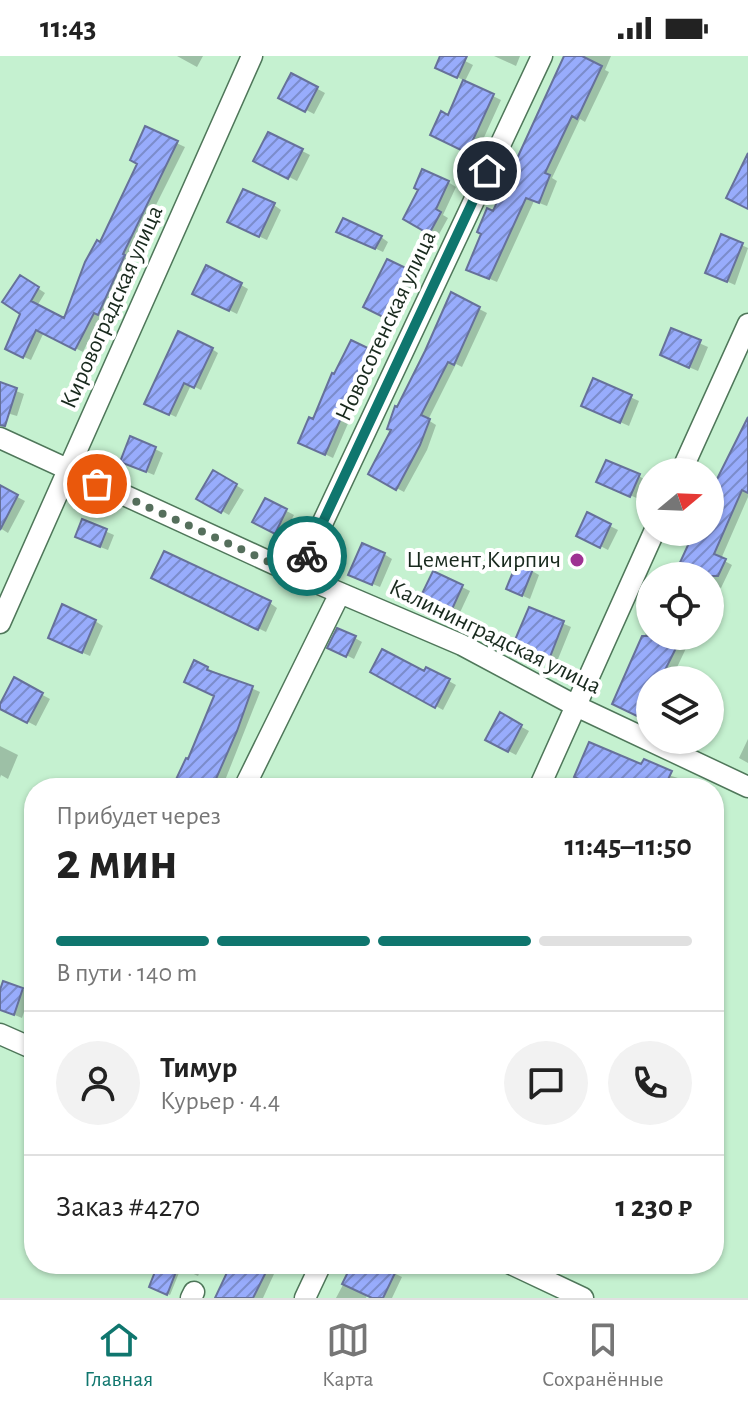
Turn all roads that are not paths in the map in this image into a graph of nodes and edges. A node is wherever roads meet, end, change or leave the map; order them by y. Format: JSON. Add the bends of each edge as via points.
{"nodes":[{"id":1,"x":252,"y":56,"type":"edge"},
{"id":2,"x":542,"y":56,"type":"edge"},
{"id":3,"x":748,"y":324,"type":"edge"},
{"id":4,"x":0,"y":438,"type":"edge"},
{"id":5,"x":687,"y":458,"type":"edge"},
{"id":6,"x":68,"y":471,"type":"junction"},
{"id":7,"x":648,"y":546,"type":"edge"},
{"id":8,"x":298,"y":575,"type":"junction"},
{"id":9,"x":340,"y":593,"type":"junction"},
{"id":10,"x":0,"y":623,"type":"edge"},
{"id":11,"x":576,"y":706,"type":"junction"},
{"id":12,"x":249,"y":778,"type":"edge"},
{"id":13,"x":544,"y":778,"type":"edge"},
{"id":14,"x":748,"y":787,"type":"edge"},
{"id":15,"x":0,"y":1034,"type":"edge"},
{"id":16,"x":24,"y":1045,"type":"edge"},
{"id":17,"x":316,"y":1274,"type":"edge"},
{"id":18,"x":532,"y":1274,"type":"edge"},
{"id":19,"x":305,"y":1298,"type":"edge"},
{"id":20,"x":583,"y":1298,"type":"edge"}],
"edges":[{"from":1,"to":6,"type":"street","name":"Кировоградская улица"},
{"from":2,"to":8,"type":"street","name":"Новосотенская улица"},
{"from":3,"to":5,"type":"street"},
{"from":4,"to":6,"type":"street","name":"Калининградская улица"},
{"from":6,"to":8,"type":"street","name":"Калининградская улица"},
{"from":6,"to":10,"type":"street","name":"Кировоградская улица"},
{"from":7,"to":11,"type":"street"},
{"from":8,"to":9,"type":"street","name":"Калининградская улица"},
{"from":9,"to":11,"type":"street","name":"Калининградская улица","via":[[462,645]]},
{"from":9,"to":12,"type":"street"},
{"from":11,"to":13,"type":"street"},
{"from":11,"to":14,"type":"street","name":"Калининградская улица"},
{"from":15,"to":16,"type":"street"},
{"from":17,"to":19,"type":"street"},
{"from":18,"to":20,"type":"street"}]}
